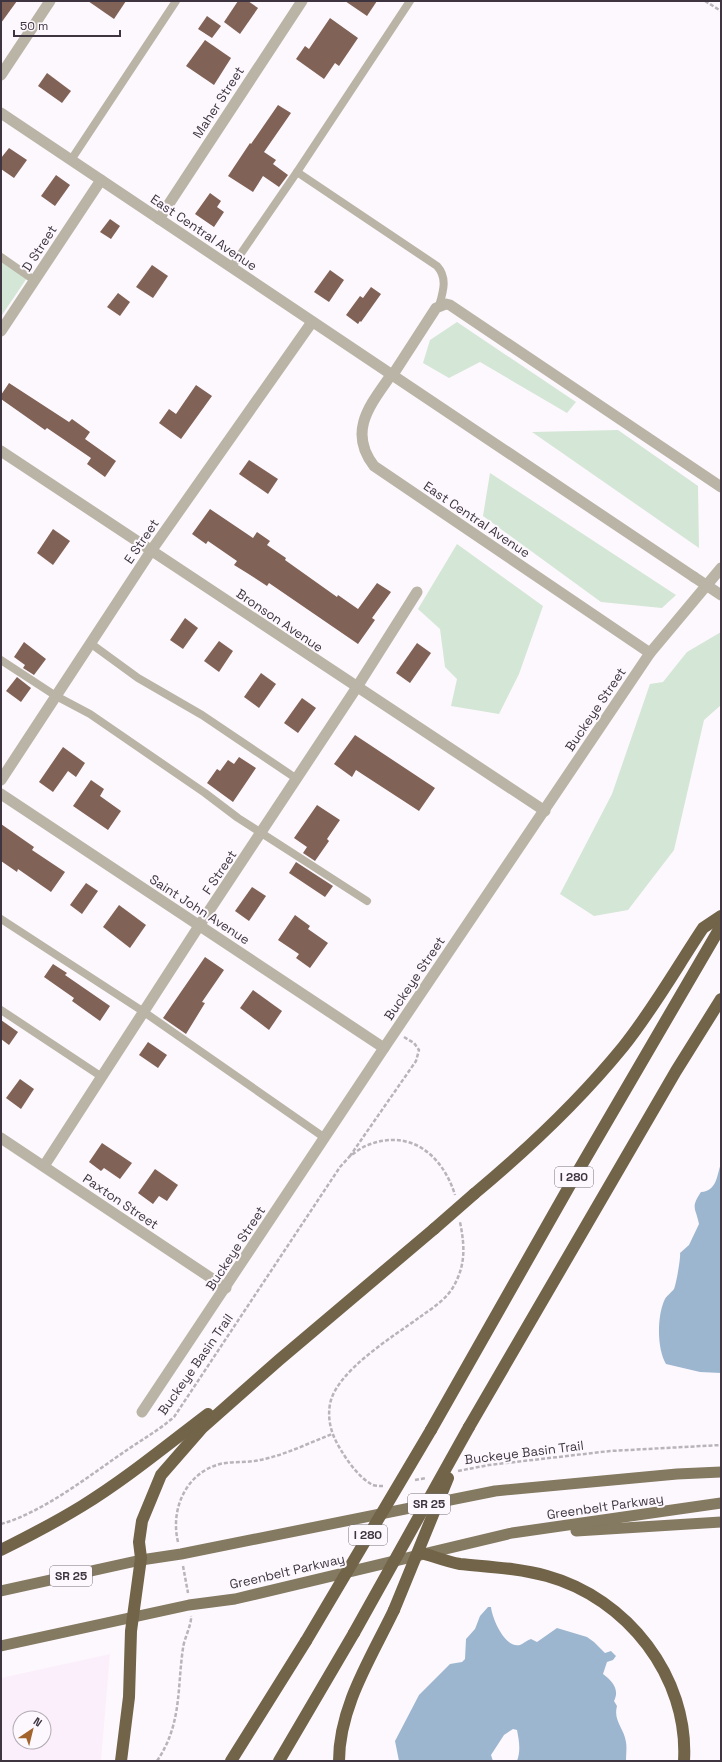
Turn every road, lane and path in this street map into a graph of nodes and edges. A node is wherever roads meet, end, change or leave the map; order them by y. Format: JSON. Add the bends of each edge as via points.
{"nodes":[{"id":1,"x":50,"y":1,"type":"edge"},
{"id":2,"x":176,"y":1,"type":"edge"},
{"id":3,"x":302,"y":1,"type":"edge"},
{"id":4,"x":410,"y":1,"type":"edge"},
{"id":5,"x":705,"y":1,"type":"edge"},
{"id":6,"x":721,"y":11,"type":"edge"},
{"id":7,"x":1,"y":75,"type":"edge"},
{"id":8,"x":1,"y":113,"type":"edge"},
{"id":9,"x":71,"y":160,"type":"junction"},
{"id":10,"x":298,"y":172,"type":"junction"},
{"id":11,"x":101,"y":180,"type":"junction"},
{"id":12,"x":158,"y":219,"type":"junction"},
{"id":13,"x":1,"y":256,"type":"edge"},
{"id":14,"x":231,"y":268,"type":"junction"},
{"id":15,"x":34,"y":280,"type":"junction"},
{"id":16,"x":439,"y":306,"type":"junction"},
{"id":17,"x":312,"y":322,"type":"junction"},
{"id":18,"x":3,"y":324,"type":"edge"},
{"id":19,"x":391,"y":375,"type":"junction"},
{"id":20,"x":1,"y":451,"type":"edge"},
{"id":21,"x":721,"y":487,"type":"edge"},
{"id":22,"x":151,"y":551,"type":"junction"},
{"id":23,"x":721,"y":568,"type":"edge"},
{"id":24,"x":417,"y":592,"type":"dead end"},
{"id":25,"x":721,"y":595,"type":"edge"},
{"id":26,"x":90,"y":643,"type":"junction"},
{"id":27,"x":650,"y":653,"type":"junction"},
{"id":28,"x":1,"y":660,"type":"edge"},
{"id":29,"x":357,"y":687,"type":"junction"},
{"id":30,"x":56,"y":696,"type":"junction"},
{"id":31,"x":297,"y":779,"type":"junction"},
{"id":32,"x":1,"y":780,"type":"edge"},
{"id":33,"x":1,"y":794,"type":"edge"},
{"id":34,"x":544,"y":811,"type":"junction"},
{"id":35,"x":261,"y":834,"type":"junction"},
{"id":36,"x":367,"y":902,"type":"dead end"},
{"id":37,"x":721,"y":916,"type":"edge"},
{"id":38,"x":1,"y":919,"type":"edge"},
{"id":39,"x":200,"y":926,"type":"junction"},
{"id":40,"x":721,"y":926,"type":"edge"},
{"id":41,"x":721,"y":999,"type":"edge"},
{"id":42,"x":1,"y":1010,"type":"edge"},
{"id":43,"x":144,"y":1012,"type":"junction"},
{"id":44,"x":396,"y":1031,"type":"junction"},
{"id":45,"x":384,"y":1048,"type":"junction"},
{"id":46,"x":102,"y":1077,"type":"junction"},
{"id":47,"x":1,"y":1138,"type":"edge"},
{"id":48,"x":325,"y":1138,"type":"junction"},
{"id":49,"x":350,"y":1156,"type":"junction"},
{"id":50,"x":44,"y":1166,"type":"junction"},
{"id":51,"x":457,"y":1200,"type":"dead end"},
{"id":52,"x":459,"y":1215,"type":"dead end"},
{"id":53,"x":226,"y":1288,"type":"junction"},
{"id":54,"x":279,"y":1360,"type":"junction"},
{"id":55,"x":142,"y":1412,"type":"dead end"},
{"id":56,"x":469,"y":1427,"type":"junction"},
{"id":57,"x":332,"y":1434,"type":"junction"},
{"id":58,"x":721,"y":1445,"type":"edge"},
{"id":59,"x":721,"y":1472,"type":"edge"},
{"id":60,"x":450,"y":1473,"type":"dead end"},
{"id":61,"x":427,"y":1478,"type":"dead end"},
{"id":62,"x":412,"y":1481,"type":"dead end"},
{"id":63,"x":391,"y":1485,"type":"dead end"},
{"id":64,"x":721,"y":1504,"type":"edge"},
{"id":65,"x":721,"y":1522,"type":"edge"},
{"id":66,"x":1,"y":1524,"type":"edge"},
{"id":67,"x":512,"y":1534,"type":"junction"},
{"id":68,"x":1,"y":1550,"type":"edge"},
{"id":69,"x":422,"y":1553,"type":"junction"},
{"id":70,"x":181,"y":1554,"type":"junction"},
{"id":71,"x":141,"y":1560,"type":"junction"},
{"id":72,"x":1,"y":1591,"type":"edge"},
{"id":73,"x":190,"y":1605,"type":"junction"},
{"id":74,"x":133,"y":1618,"type":"junction"},
{"id":75,"x":1,"y":1646,"type":"edge"},
{"id":76,"x":121,"y":1761,"type":"edge"},
{"id":77,"x":157,"y":1761,"type":"edge"},
{"id":78,"x":231,"y":1761,"type":"edge"},
{"id":79,"x":279,"y":1761,"type":"edge"},
{"id":80,"x":339,"y":1761,"type":"edge"},
{"id":81,"x":684,"y":1761,"type":"edge"}],
"edges":[{"from":1,"to":7,"type":"street"},
{"from":2,"to":9,"type":"lane"},
{"from":3,"to":12,"type":"street","name":"Maher Street"},
{"from":4,"to":10,"type":"lane"},
{"from":5,"to":6,"type":"path"},
{"from":8,"to":9,"type":"street","name":"East Central Avenue"},
{"from":9,"to":11,"type":"street","name":"East Central Avenue"},
{"from":10,"to":14,"type":"lane"},
{"from":10,"to":16,"type":"lane","via":[[437,266],[441,270],[444,284]]},
{"from":11,"to":12,"type":"street","name":"East Central Avenue"},
{"from":11,"to":15,"type":"street","name":"D Street"},
{"from":12,"to":14,"type":"street","name":"East Central Avenue"},
{"from":13,"to":15,"type":"lane"},
{"from":14,"to":17,"type":"street","name":"East Central Avenue"},
{"from":15,"to":18,"type":"street","name":"D Street"},
{"from":16,"to":19,"type":"street","name":"East Central Avenue","via":[[433,311]]},
{"from":16,"to":21,"type":"street","via":[[446,304],[453,307]]},
{"from":17,"to":19,"type":"street","name":"East Central Avenue"},
{"from":17,"to":22,"type":"street","name":"E Street"},
{"from":19,"to":25,"type":"street","name":"East Central Avenue","bridge":true},
{"from":19,"to":27,"type":"street","name":"East Central Avenue","via":[[366,413],[362,426],[363,446],[374,466]]},
{"from":20,"to":22,"type":"street","name":"Bronson Avenue"},
{"from":22,"to":26,"type":"street","name":"E Street"},
{"from":22,"to":29,"type":"street","name":"Bronson Avenue"},
{"from":23,"to":27,"type":"street","name":"Buckeye Street"},
{"from":24,"to":29,"type":"street","name":"F Street"},
{"from":26,"to":30,"type":"street","name":"E Street"},
{"from":26,"to":31,"type":"lane","via":[[138,678],[196,712]]},
{"from":27,"to":34,"type":"street","name":"Buckeye Street"},
{"from":28,"to":30,"type":"lane"},
{"from":29,"to":31,"type":"street","name":"F Street"},
{"from":29,"to":34,"type":"street","name":"Bronson Avenue"},
{"from":30,"to":32,"type":"street","name":"E Street"},
{"from":30,"to":35,"type":"lane","via":[[90,714]]},
{"from":31,"to":35,"type":"street","name":"F Street"},
{"from":33,"to":39,"type":"street","name":"Saint John Avenue"},
{"from":34,"to":44,"type":"street","name":"Buckeye Street"},
{"from":35,"to":36,"type":"lane"},
{"from":35,"to":39,"type":"street","name":"F Street"},
{"from":37,"to":54,"type":"highway","bridge":true,"via":[[703,928],[624,1046],[581,1096],[525,1151]]},
{"from":38,"to":43,"type":"lane"},
{"from":39,"to":43,"type":"street","name":"F Street"},
{"from":39,"to":45,"type":"street","name":"Saint John Avenue"},
{"from":40,"to":78,"type":"highway","number":"I 280","bridge":true,"via":[[431,1430],[306,1641]]},
{"from":41,"to":56,"type":"highway","number":"I 280","via":[[676,1070]]},
{"from":42,"to":46,"type":"lane"},
{"from":43,"to":46,"type":"street","name":"F Street"},
{"from":43,"to":48,"type":"lane"},
{"from":44,"to":45,"type":"street","name":"Buckeye Street"},
{"from":44,"to":49,"type":"path","name":"Buckeye Basin Trail","via":[[414,1043],[419,1050],[416,1061]]},
{"from":45,"to":48,"type":"street","name":"Buckeye Street"},
{"from":46,"to":50,"type":"street","name":"F Street"},
{"from":47,"to":50,"type":"street","name":"Paxton Street"},
{"from":48,"to":53,"type":"street","name":"Buckeye Street"},
{"from":49,"to":51,"type":"path","name":"Buckeye Basin Trail","via":[[367,1145],[382,1141],[397,1140],[414,1145],[430,1153],[444,1168]]},
{"from":49,"to":66,"type":"path","name":"Buckeye Basin Trail","via":[[340,1167],[174,1417],[160,1430],[76,1484],[28,1513]]},
{"from":50,"to":53,"type":"street","name":"Paxton Street"},
{"from":52,"to":57,"type":"path","via":[[464,1255],[460,1273],[451,1290],[437,1304],[352,1369],[338,1386],[330,1403],[329,1420]]},
{"from":53,"to":55,"type":"street","name":"Buckeye Street"},
{"from":54,"to":68,"type":"highway","via":[[111,1487],[82,1506]]},
{"from":54,"to":71,"type":"highway","via":[[202,1428],[161,1475],[142,1521]]},
{"from":56,"to":79,"type":"highway","number":"I 280","bridge":true},
{"from":56,"to":80,"type":"highway","bridge":true,"via":[[394,1610],[346,1713],[340,1734]]},
{"from":57,"to":63,"type":"path","via":[[345,1457],[372,1485]]},
{"from":57,"to":70,"type":"path","via":[[259,1460],[208,1468],[194,1478],[185,1489],[176,1515]]},
{"from":58,"to":60,"type":"path","name":"Buckeye Basin Trail","via":[[610,1452],[489,1465]]},
{"from":59,"to":70,"type":"main road","name":"Greenbelt Parkway","number":"SR 25","via":[[495,1491]]},
{"from":61,"to":62,"type":"path"},
{"from":64,"to":67,"type":"main road","name":"Greenbelt Parkway"},
{"from":65,"to":67,"type":"main road"},
{"from":67,"to":69,"type":"main road","name":"Greenbelt Parkway"},
{"from":69,"to":73,"type":"main road","name":"Greenbelt Parkway","via":[[235,1599]]},
{"from":69,"to":81,"type":"highway","via":[[459,1564],[517,1569],[549,1576],[573,1586],[614,1611],[640,1635],[668,1679],[683,1730]]},
{"from":70,"to":71,"type":"main road","name":"Greenbelt Parkway","number":"SR 25"},
{"from":70,"to":73,"type":"path"},
{"from":71,"to":72,"type":"main road","name":"Greenbelt Parkway","number":"SR 25"},
{"from":71,"to":74,"type":"highway"},
{"from":73,"to":74,"type":"main road","name":"Greenbelt Parkway"},
{"from":73,"to":77,"type":"path","via":[[191,1619],[183,1647],[173,1730]]},
{"from":74,"to":75,"type":"main road","name":"Greenbelt Parkway"},
{"from":74,"to":76,"type":"highway","via":[[129,1697]]}]}
